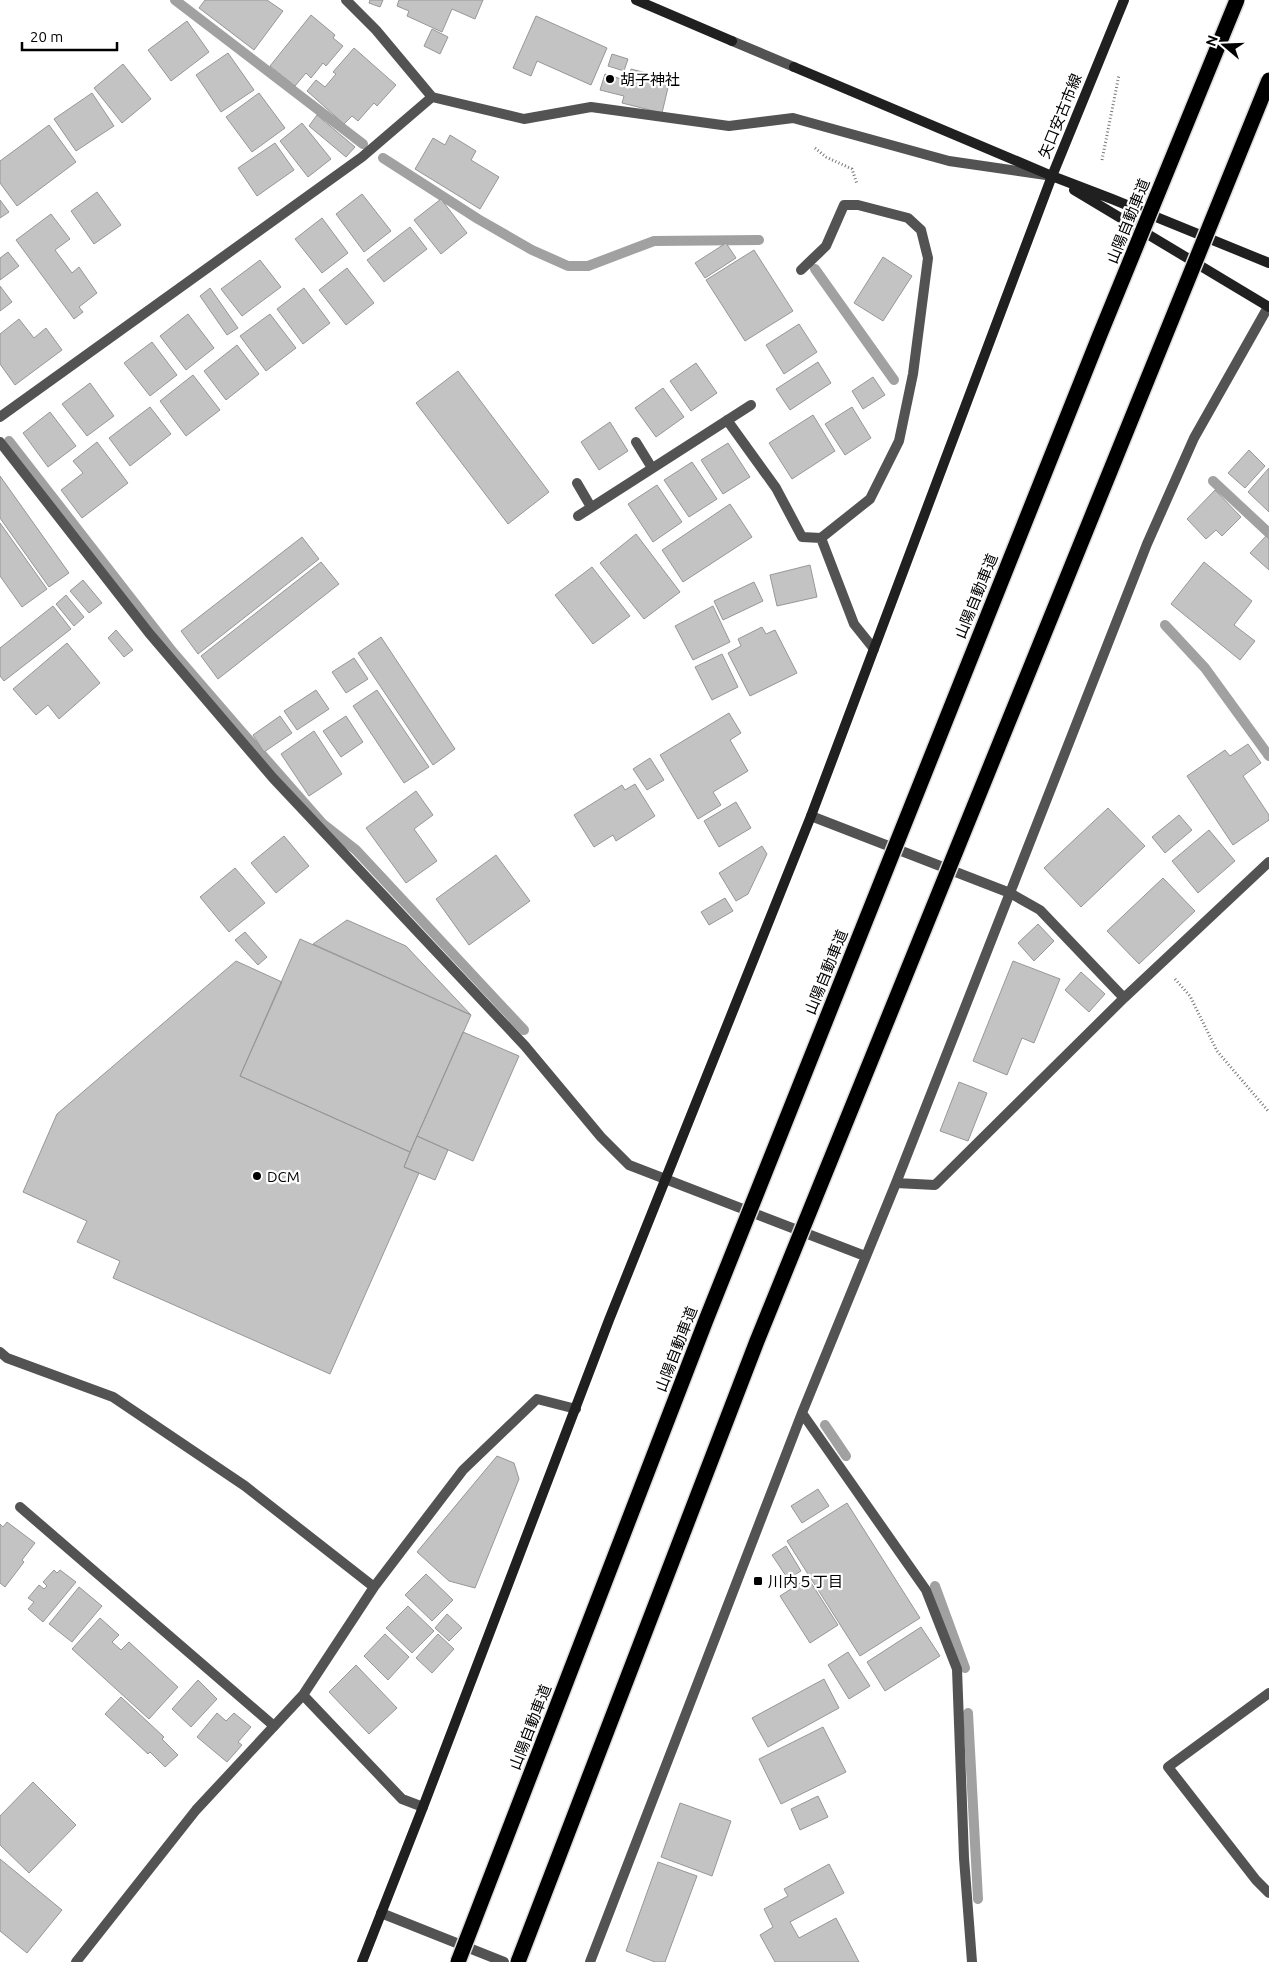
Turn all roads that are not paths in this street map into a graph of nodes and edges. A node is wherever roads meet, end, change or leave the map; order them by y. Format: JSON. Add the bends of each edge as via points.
{"nodes":[{"id":1,"x":346,"y":0,"type":"edge"},
{"id":2,"x":636,"y":0,"type":"edge"},
{"id":3,"x":1124,"y":0,"type":"edge"},
{"id":4,"x":1237,"y":0,"type":"edge"},
{"id":5,"x":1269,"y":80,"type":"edge"},
{"id":6,"x":432,"y":97,"type":"junction"},
{"id":7,"x":1052,"y":176,"type":"junction"},
{"id":8,"x":1269,"y":263,"type":"edge"},
{"id":9,"x":801,"y":270,"type":"dead end"},
{"id":10,"x":1268,"y":307,"type":"edge"},
{"id":11,"x":751,"y":405,"type":"dead end"},
{"id":12,"x":0,"y":417,"type":"edge"},
{"id":13,"x":727,"y":420,"type":"junction"},
{"id":14,"x":0,"y":442,"type":"edge"},
{"id":15,"x":636,"y":442,"type":"dead end"},
{"id":16,"x":652,"y":468,"type":"junction"},
{"id":17,"x":576,"y":483,"type":"dead end"},
{"id":18,"x":591,"y":507,"type":"junction"},
{"id":19,"x":578,"y":516,"type":"dead end"},
{"id":20,"x":821,"y":538,"type":"junction"},
{"id":21,"x":874,"y":648,"type":"junction"},
{"id":22,"x":810,"y":816,"type":"junction"},
{"id":23,"x":1269,"y":862,"type":"edge"},
{"id":24,"x":1010,"y":893,"type":"junction"},
{"id":25,"x":1124,"y":998,"type":"junction"},
{"id":26,"x":664,"y":1180,"type":"junction"},
{"id":27,"x":896,"y":1182,"type":"junction"},
{"id":28,"x":866,"y":1256,"type":"junction"},
{"id":29,"x":0,"y":1352,"type":"edge"},
{"id":30,"x":576,"y":1409,"type":"junction"},
{"id":31,"x":802,"y":1414,"type":"junction"},
{"id":32,"x":20,"y":1507,"type":"dead end"},
{"id":33,"x":374,"y":1587,"type":"junction"},
{"id":34,"x":1269,"y":1693,"type":"edge"},
{"id":35,"x":304,"y":1695,"type":"junction"},
{"id":36,"x":274,"y":1726,"type":"junction"},
{"id":37,"x":423,"y":1807,"type":"junction"},
{"id":38,"x":1269,"y":1893,"type":"edge"},
{"id":39,"x":381,"y":1913,"type":"junction"},
{"id":40,"x":76,"y":1962,"type":"edge"},
{"id":41,"x":362,"y":1962,"type":"edge"},
{"id":42,"x":458,"y":1962,"type":"edge"},
{"id":43,"x":504,"y":1962,"type":"edge"},
{"id":44,"x":518,"y":1962,"type":"edge"},
{"id":45,"x":590,"y":1962,"type":"edge"},
{"id":46,"x":972,"y":1962,"type":"edge"}],
"edges":[{"from":1,"to":6,"type":"street","via":[[376,30]]},
{"from":2,"to":7,"type":"street"},
{"from":3,"to":7,"type":"street","name":"矢口安古市線"},
{"from":4,"to":42,"type":"highway","name":"山陽自動車道","bridge":true,"via":[[1095,346],[706,1320]]},
{"from":5,"to":44,"type":"highway","bridge":true,"via":[[757,1341]]},
{"from":6,"to":7,"type":"street","via":[[524,119],[591,107],[729,126],[793,118],[949,161]]},
{"from":6,"to":12,"type":"street","via":[[362,157]]},
{"from":7,"to":8,"type":"street"},
{"from":7,"to":10,"type":"street","name":"矢口安古市線"},
{"from":7,"to":21,"type":"street"},
{"from":9,"to":20,"type":"street","via":[[826,246],[844,205],[858,205],[908,218],[921,230],[928,258],[913,374],[899,441],[870,499]]},
{"from":10,"to":24,"type":"street","via":[[1194,438],[1151,535]]},
{"from":11,"to":13,"type":"street"},
{"from":13,"to":16,"type":"street"},
{"from":13,"to":20,"type":"street","via":[[776,488],[802,537]]},
{"from":14,"to":26,"type":"street","via":[[149,633],[272,778],[525,1046],[601,1137],[629,1165]]},
{"from":15,"to":16,"type":"street"},
{"from":16,"to":18,"type":"street"},
{"from":17,"to":18,"type":"street"},
{"from":18,"to":19,"type":"street"},
{"from":20,"to":21,"type":"street","via":[[854,624]]},
{"from":21,"to":22,"type":"street"},
{"from":22,"to":24,"type":"street"},
{"from":22,"to":26,"type":"street"},
{"from":23,"to":25,"type":"street"},
{"from":24,"to":25,"type":"street","via":[[1040,910]]},
{"from":24,"to":27,"type":"street"},
{"from":25,"to":27,"type":"street","via":[[935,1184]]},
{"from":26,"to":28,"type":"street"},
{"from":26,"to":30,"type":"street"},
{"from":27,"to":28,"type":"street"},
{"from":28,"to":31,"type":"street"},
{"from":29,"to":33,"type":"street","via":[[8,1358],[113,1397],[245,1486]]},
{"from":30,"to":33,"type":"street","via":[[537,1400],[463,1470]]},
{"from":30,"to":37,"type":"street"},
{"from":31,"to":45,"type":"street"},
{"from":31,"to":46,"type":"street","via":[[926,1590],[957,1669],[964,1858]]},
{"from":32,"to":36,"type":"street"},
{"from":33,"to":35,"type":"street"},
{"from":34,"to":38,"type":"street","via":[[1168,1767]]},
{"from":35,"to":36,"type":"street"},
{"from":35,"to":37,"type":"street","via":[[402,1799]]},
{"from":36,"to":40,"type":"street","via":[[196,1810]]},
{"from":37,"to":39,"type":"street"},
{"from":39,"to":41,"type":"street"},
{"from":39,"to":43,"type":"street"}]}
